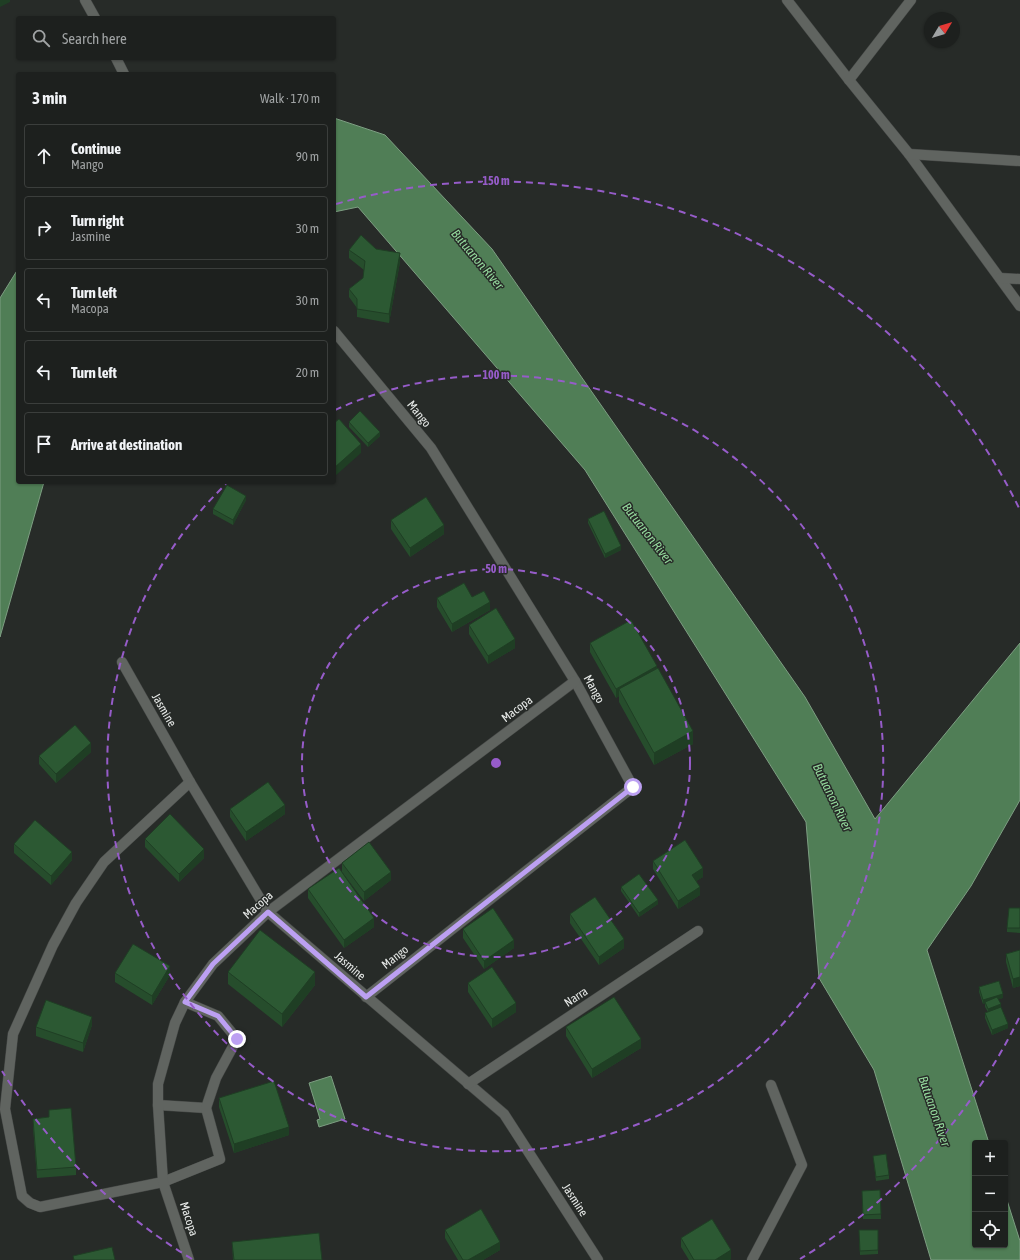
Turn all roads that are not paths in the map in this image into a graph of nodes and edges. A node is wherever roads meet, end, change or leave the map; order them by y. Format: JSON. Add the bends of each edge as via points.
{"nodes":[{"id":1,"x":85,"y":0,"type":"edge"},
{"id":2,"x":787,"y":0,"type":"edge"},
{"id":3,"x":910,"y":0,"type":"edge"},
{"id":4,"x":94,"y":16,"type":"edge"},
{"id":5,"x":117,"y":60,"type":"edge"},
{"id":6,"x":123,"y":72,"type":"edge"},
{"id":7,"x":848,"y":80,"type":"junction"},
{"id":8,"x":909,"y":154,"type":"junction"},
{"id":9,"x":1020,"y":161,"type":"edge"},
{"id":10,"x":1000,"y":278,"type":"junction"},
{"id":11,"x":1020,"y":278,"type":"edge"},
{"id":12,"x":1020,"y":306,"type":"edge"},
{"id":13,"x":336,"y":332,"type":"edge"},
{"id":14,"x":122,"y":662,"type":"dead end"},
{"id":15,"x":575,"y":681,"type":"junction"},
{"id":16,"x":190,"y":782,"type":"junction"},
{"id":17,"x":268,"y":912,"type":"junction"},
{"id":18,"x":698,"y":931,"type":"dead end"},
{"id":19,"x":366,"y":997,"type":"junction"},
{"id":20,"x":185,"y":1002,"type":"junction"},
{"id":21,"x":468,"y":1084,"type":"junction"},
{"id":22,"x":771,"y":1085,"type":"dead end"},
{"id":23,"x":158,"y":1105,"type":"junction"},
{"id":24,"x":206,"y":1108,"type":"junction"},
{"id":25,"x":163,"y":1182,"type":"junction"},
{"id":26,"x":189,"y":1260,"type":"edge"},
{"id":27,"x":598,"y":1260,"type":"edge"},
{"id":28,"x":752,"y":1260,"type":"edge"}],
"edges":[{"from":1,"to":4,"type":"street"},
{"from":2,"to":7,"type":"street"},
{"from":3,"to":7,"type":"street"},
{"from":5,"to":6,"type":"street"},
{"from":7,"to":8,"type":"street"},
{"from":8,"to":9,"type":"street"},
{"from":8,"to":10,"type":"street"},
{"from":10,"to":11,"type":"street"},
{"from":10,"to":12,"type":"street"},
{"from":13,"to":15,"type":"street","name":"Mango","via":[[431,448]]},
{"from":14,"to":16,"type":"street","name":"Jasmine"},
{"from":15,"to":17,"type":"street","name":"Macopa"},
{"from":15,"to":19,"type":"street","name":"Mango","via":[[633,787]]},
{"from":16,"to":17,"type":"street","name":"Jasmine"},
{"from":16,"to":25,"type":"street","via":[[104,862],[76,903],[53,945],[13,1034],[5,1109],[22,1196],[30,1203],[40,1207]]},
{"from":17,"to":19,"type":"street","name":"Jasmine"},
{"from":17,"to":20,"type":"street","name":"Macopa","via":[[213,964]]},
{"from":18,"to":21,"type":"street","name":"Narra"},
{"from":19,"to":21,"type":"street","name":"Jasmine"},
{"from":20,"to":23,"type":"street","name":"Macopa","via":[[175,1023],[158,1084]]},
{"from":20,"to":24,"type":"street","via":[[218,1016],[237,1039],[216,1078]]},
{"from":21,"to":27,"type":"street","name":"Jasmine","via":[[504,1114]]},
{"from":22,"to":28,"type":"street","via":[[802,1165]]},
{"from":23,"to":24,"type":"street"},
{"from":23,"to":25,"type":"street","name":"Macopa"},
{"from":24,"to":25,"type":"street","via":[[220,1159]]},
{"from":25,"to":26,"type":"street","name":"Macopa"}]}
